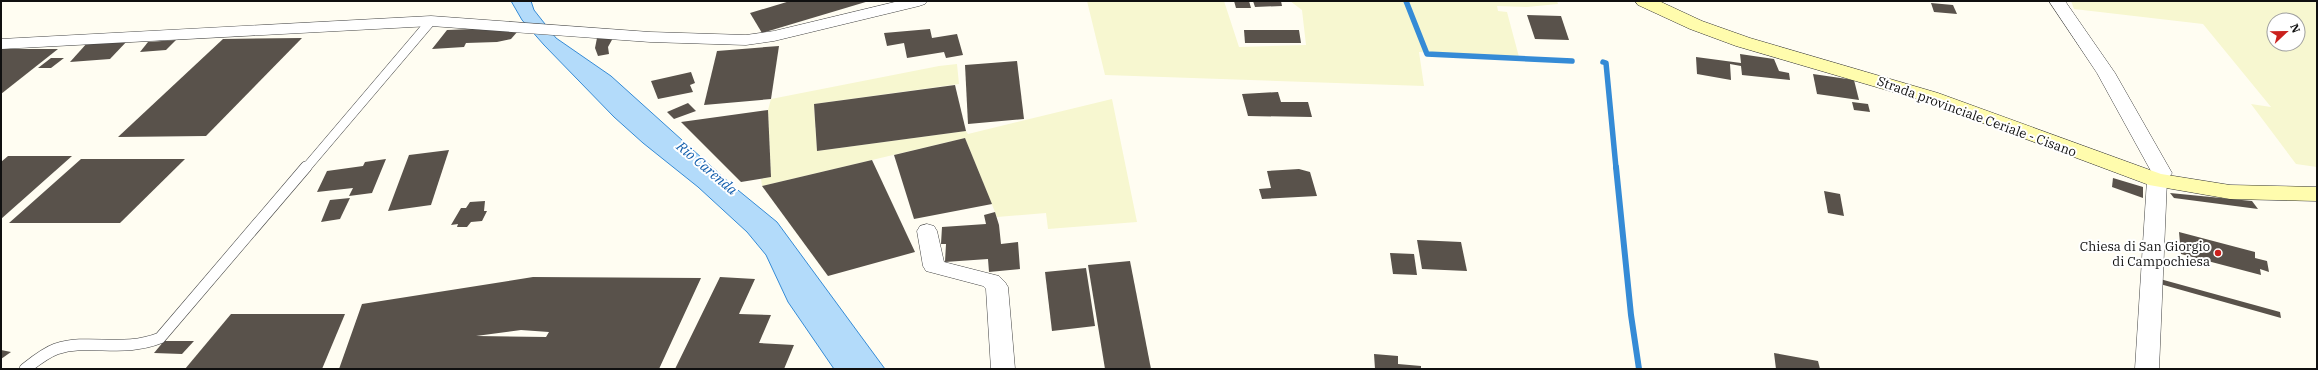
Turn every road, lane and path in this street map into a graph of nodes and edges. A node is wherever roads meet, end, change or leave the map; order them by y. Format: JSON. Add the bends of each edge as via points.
{"nodes":[{"id":1,"x":919,"y":1,"type":"edge"},
{"id":2,"x":1644,"y":1,"type":"edge"},
{"id":3,"x":2057,"y":1,"type":"edge"},
{"id":4,"x":431,"y":21,"type":"junction"},
{"id":5,"x":1,"y":44,"type":"edge"},
{"id":6,"x":2157,"y":180,"type":"junction"},
{"id":7,"x":2317,"y":194,"type":"edge"},
{"id":8,"x":927,"y":231,"type":"dead end"},
{"id":9,"x":25,"y":369,"type":"edge"},
{"id":10,"x":1003,"y":369,"type":"edge"},
{"id":11,"x":2147,"y":369,"type":"edge"}],
"edges":[{"from":1,"to":4,"type":"street","via":[[774,36],[746,40],[650,37]]},
{"from":2,"to":6,"type":"main road","name":"Strada provinciale Ceriale - Cisano","via":[[1696,25],[1743,42],[1930,97]]},
{"from":3,"to":6,"type":"street","via":[[2106,73],[2162,173]]},
{"from":4,"to":5,"type":"street"},
{"from":4,"to":9,"type":"lane","via":[[160,338],[147,345],[130,347],[70,346],[40,357]]},
{"from":6,"to":7,"type":"main road","name":"Strada provinciale Ceriale - Cisano","via":[[2230,192]]},
{"from":6,"to":11,"type":"street"},
{"from":8,"to":10,"type":"street","via":[[934,266],[991,281],[997,287]]}]}
